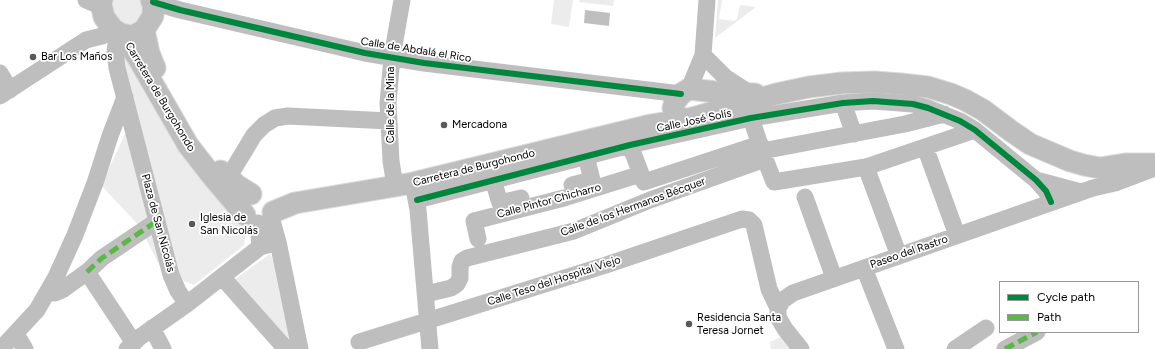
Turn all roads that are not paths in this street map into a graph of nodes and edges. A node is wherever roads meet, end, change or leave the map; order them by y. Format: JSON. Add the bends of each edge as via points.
{"nodes":[{"id":1,"x":402,"y":0,"type":"edge"},
{"id":2,"x":707,"y":0,"type":"edge"},
{"id":3,"x":152,"y":1,"type":"edge"},
{"id":4,"x":106,"y":16,"type":"edge"},
{"id":5,"x":144,"y":30,"type":"junction"},
{"id":6,"x":703,"y":55,"type":"junction"},
{"id":7,"x":392,"y":57,"type":"junction"},
{"id":8,"x":0,"y":73,"type":"edge"},
{"id":9,"x":711,"y":91,"type":"junction"},
{"id":10,"x":5,"y":93,"type":"edge"},
{"id":11,"x":751,"y":94,"type":"junction"},
{"id":12,"x":776,"y":94,"type":"junction"},
{"id":13,"x":125,"y":97,"type":"junction"},
{"id":14,"x":681,"y":102,"type":"junction"},
{"id":15,"x":843,"y":103,"type":"junction"},
{"id":16,"x":714,"y":112,"type":"junction"},
{"id":17,"x":944,"y":114,"type":"junction"},
{"id":18,"x":751,"y":118,"type":"junction"},
{"id":19,"x":389,"y":121,"type":"junction"},
{"id":20,"x":975,"y":130,"type":"junction"},
{"id":21,"x":854,"y":134,"type":"junction"},
{"id":22,"x":630,"y":145,"type":"junction"},
{"id":23,"x":925,"y":147,"type":"junction"},
{"id":24,"x":762,"y":151,"type":"junction"},
{"id":25,"x":1053,"y":154,"type":"junction"},
{"id":26,"x":586,"y":156,"type":"junction"},
{"id":27,"x":1126,"y":164,"type":"junction"},
{"id":28,"x":1155,"y":164,"type":"edge"},
{"id":29,"x":866,"y":167,"type":"junction"},
{"id":30,"x":1155,"y":168,"type":"edge"},
{"id":31,"x":228,"y":178,"type":"junction"},
{"id":32,"x":643,"y":178,"type":"junction"},
{"id":33,"x":493,"y":180,"type":"junction"},
{"id":34,"x":1036,"y":180,"type":"junction"},
{"id":35,"x":1099,"y":182,"type":"junction"},
{"id":36,"x":408,"y":190,"type":"junction"},
{"id":37,"x":805,"y":197,"type":"dead end"},
{"id":38,"x":1051,"y":202,"type":"junction"},
{"id":39,"x":261,"y":210,"type":"junction"},
{"id":40,"x":157,"y":221,"type":"junction"},
{"id":41,"x":957,"y":235,"type":"junction"},
{"id":42,"x":478,"y":239,"type":"dead end"},
{"id":43,"x":278,"y":242,"type":"junction"},
{"id":44,"x":260,"y":247,"type":"junction"},
{"id":45,"x":899,"y":256,"type":"junction"},
{"id":46,"x":864,"y":268,"type":"junction"},
{"id":47,"x":87,"y":272,"type":"junction"},
{"id":48,"x":222,"y":277,"type":"junction"},
{"id":49,"x":834,"y":278,"type":"junction"},
{"id":50,"x":48,"y":292,"type":"junction"},
{"id":51,"x":426,"y":294,"type":"junction"},
{"id":52,"x":187,"y":304,"type":"junction"},
{"id":53,"x":778,"y":308,"type":"junction"},
{"id":54,"x":429,"y":321,"type":"junction"},
{"id":55,"x":152,"y":328,"type":"junction"},
{"id":56,"x":986,"y":328,"type":"dead end"},
{"id":57,"x":1035,"y":333,"type":"edge"},
{"id":58,"x":16,"y":334,"type":"junction"},
{"id":59,"x":359,"y":342,"type":"dead end"},
{"id":60,"x":131,"y":346,"type":"edge"},
{"id":61,"x":1,"y":349,"type":"edge"},
{"id":62,"x":25,"y":349,"type":"edge"},
{"id":63,"x":163,"y":349,"type":"edge"},
{"id":64,"x":286,"y":349,"type":"edge"},
{"id":65,"x":300,"y":349,"type":"edge"},
{"id":66,"x":430,"y":349,"type":"edge"},
{"id":67,"x":801,"y":349,"type":"edge"},
{"id":68,"x":896,"y":349,"type":"edge"},
{"id":69,"x":955,"y":349,"type":"edge"},
{"id":70,"x":1005,"y":349,"type":"edge"}],
"edges":[{"from":1,"to":7,"type":"street","name":"Calle de la Mina"},
{"from":2,"to":6,"type":"street"},
{"from":3,"to":5,"type":"main road","via":[[153,16]]},
{"from":3,"to":7,"type":"street","name":"Calle de Abdalá el Rico","via":[[180,10]]},
{"from":4,"to":5,"type":"main road","via":[[133,36]]},
{"from":4,"to":10,"type":"street","via":[[86,40]]},
{"from":4,"to":13,"type":"street","name":"Plaza de San Nicolás"},
{"from":4,"to":39,"type":"main road","name":"Carretera de Burgohondo","via":[[142,64],[188,145],[207,170]]},
{"from":5,"to":31,"type":"main road","name":"Carretera de Burgohondo","via":[[154,66],[192,135]]},
{"from":6,"to":11,"type":"street","via":[[725,77]]},
{"from":6,"to":14,"type":"street"},
{"from":7,"to":14,"type":"street","name":"Calle de Abdalá el Rico"},
{"from":7,"to":19,"type":"street","name":"Calle de la Mina"},
{"from":8,"to":10,"type":"street"},
{"from":9,"to":11,"type":"main road"},
{"from":9,"to":14,"type":"main road"},
{"from":9,"to":16,"type":"main road","via":[[717,106]]},
{"from":11,"to":12,"type":"main road"},
{"from":12,"to":16,"type":"main road"},
{"from":12,"to":25,"type":"main road","via":[[842,83],[888,83],[928,87],[965,100],[1030,144]]},
{"from":13,"to":40,"type":"street","name":"Plaza de San Nicolás"},
{"from":13,"to":50,"type":"street","via":[[87,206]]},
{"from":14,"to":16,"type":"main road","via":[[692,118]]},
{"from":14,"to":36,"type":"main road","name":"Carretera de Burgohondo","via":[[651,125]]},
{"from":15,"to":17,"type":"street","name":"Calle José Solís","via":[[873,101],[912,104]]},
{"from":15,"to":18,"type":"street","name":"Calle José Solís"},
{"from":15,"to":21,"type":"street"},
{"from":17,"to":20,"type":"street","name":"Calle José Solís"},
{"from":17,"to":21,"type":"street","name":"Calle de los Hermanos Bécquer"},
{"from":18,"to":22,"type":"street","name":"Calle José Solís"},
{"from":18,"to":24,"type":"street"},
{"from":19,"to":31,"type":"street","via":[[288,116],[275,118],[254,135]]},
{"from":19,"to":36,"type":"street","name":"Calle de la Mina","via":[[391,161]]},
{"from":20,"to":23,"type":"street"},
{"from":20,"to":34,"type":"street","name":"Calle José Solís"},
{"from":21,"to":24,"type":"street","name":"Calle de los Hermanos Bécquer"},
{"from":22,"to":26,"type":"street","name":"Calle José Solís"},
{"from":22,"to":32,"type":"street"},
{"from":23,"to":29,"type":"street"},
{"from":23,"to":41,"type":"street"},
{"from":24,"to":29,"type":"street","via":[[774,182]]},
{"from":24,"to":32,"type":"street","name":"Calle Pintor Chicharro"},
{"from":24,"to":51,"type":"street","name":"Calle de los Hermanos Bécquer","via":[[574,231],[467,258],[462,261],[457,284]]},
{"from":25,"to":27,"type":"main road"},
{"from":25,"to":35,"type":"main road","via":[[1077,163]]},
{"from":26,"to":33,"type":"street","name":"Calle José Solís"},
{"from":26,"to":33,"type":"street","via":[[592,180],[500,203]]},
{"from":27,"to":28,"type":"main road"},
{"from":27,"to":35,"type":"main road"},
{"from":29,"to":45,"type":"street"},
{"from":30,"to":35,"type":"street","name":"Paseo del Rastro"},
{"from":31,"to":39,"type":"main road","name":"Carretera de Burgohondo"},
{"from":32,"to":42,"type":"street","name":"Calle Pintor Chicharro","via":[[474,221]]},
{"from":33,"to":36,"type":"street","name":"Calle José Solís"},
{"from":34,"to":35,"type":"street"},
{"from":34,"to":38,"type":"street","via":[[1046,191]]},
{"from":35,"to":38,"type":"street","name":"Paseo del Rastro"},
{"from":36,"to":39,"type":"main road","name":"Carretera de Burgohondo","via":[[294,203]]},
{"from":36,"to":51,"type":"street","name":"Calle de la Mina"},
{"from":37,"to":49,"type":"street"},
{"from":38,"to":41,"type":"street","name":"Paseo del Rastro"},
{"from":39,"to":43,"type":"street"},
{"from":39,"to":44,"type":"street"},
{"from":40,"to":47,"type":"street","via":[[102,258]]},
{"from":40,"to":52,"type":"street","name":"Plaza de San Nicolás","via":[[174,283]]},
{"from":41,"to":45,"type":"street","name":"Paseo del Rastro"},
{"from":43,"to":44,"type":"street"},
{"from":43,"to":65,"type":"street"},
{"from":44,"to":48,"type":"street"},
{"from":45,"to":46,"type":"street","name":"Paseo del Rastro"},
{"from":46,"to":49,"type":"street","name":"Paseo del Rastro"},
{"from":46,"to":68,"type":"street"},
{"from":47,"to":50,"type":"street","via":[[62,290]]},
{"from":47,"to":60,"type":"street"},
{"from":48,"to":52,"type":"street"},
{"from":48,"to":64,"type":"street"},
{"from":49,"to":53,"type":"street","name":"Paseo del Rastro","via":[[793,293],[783,300]]},
{"from":50,"to":58,"type":"street","via":[[37,310]]},
{"from":51,"to":54,"type":"street","name":"Calle de la Mina"},
{"from":52,"to":55,"type":"street"},
{"from":53,"to":54,"type":"street","name":"Calle Teso del Hospital Viejo","via":[[769,289],[754,224],[742,219]]},
{"from":53,"to":67,"type":"street","via":[[778,317]]},
{"from":54,"to":59,"type":"street","name":"Calle Teso del Hospital Viejo"},
{"from":54,"to":66,"type":"street","name":"Calle de la Mina"},
{"from":55,"to":60,"type":"street"},
{"from":55,"to":63,"type":"street"},
{"from":56,"to":69,"type":"street"},
{"from":57,"to":70,"type":"street"},
{"from":58,"to":61,"type":"street"},
{"from":58,"to":62,"type":"street"}]}
